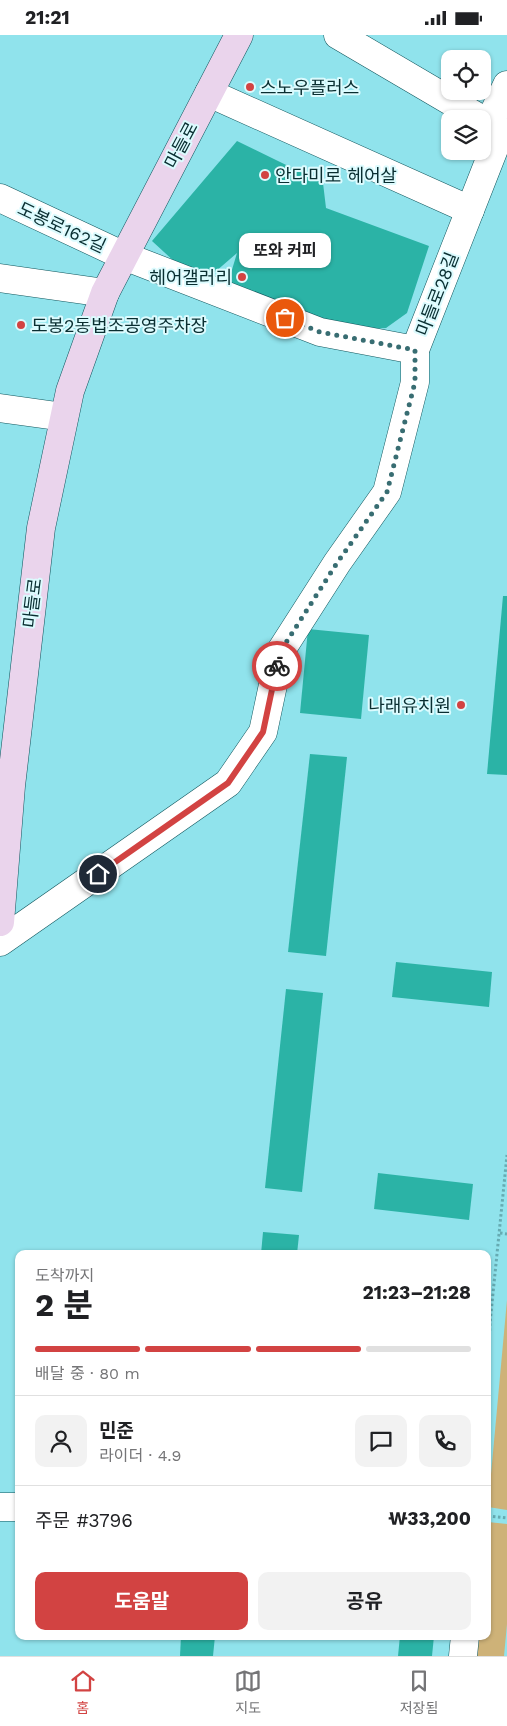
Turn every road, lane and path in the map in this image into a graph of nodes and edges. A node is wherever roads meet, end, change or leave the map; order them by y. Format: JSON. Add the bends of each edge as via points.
{"nodes":[{"id":1,"x":239,"y":35,"type":"edge"},
{"id":2,"x":338,"y":35,"type":"edge"},
{"id":3,"x":507,"y":85,"type":"edge"},
{"id":4,"x":209,"y":93,"type":"junction"},
{"id":5,"x":465,"y":110,"type":"edge"},
{"id":6,"x":491,"y":110,"type":"edge"},
{"id":7,"x":491,"y":125,"type":"edge"},
{"id":8,"x":491,"y":156,"type":"edge"},
{"id":9,"x":490,"y":160,"type":"edge"},
{"id":10,"x":0,"y":198,"type":"edge"},
{"id":11,"x":470,"y":210,"type":"junction"},
{"id":12,"x":124,"y":256,"type":"junction"},
{"id":13,"x":0,"y":277,"type":"edge"},
{"id":14,"x":105,"y":293,"type":"junction"},
{"id":15,"x":415,"y":350,"type":"junction"},
{"id":16,"x":0,"y":408,"type":"edge"},
{"id":17,"x":64,"y":417,"type":"junction"},
{"id":18,"x":0,"y":922,"type":"edge"},
{"id":19,"x":0,"y":942,"type":"edge"},
{"id":20,"x":507,"y":1155,"type":"edge"},
{"id":21,"x":500,"y":1233,"type":"junction"},
{"id":22,"x":507,"y":1234,"type":"edge"},
{"id":23,"x":491,"y":1314,"type":"edge"},
{"id":24,"x":0,"y":1507,"type":"edge"},
{"id":25,"x":15,"y":1507,"type":"edge"},
{"id":26,"x":491,"y":1516,"type":"edge"},
{"id":27,"x":507,"y":1518,"type":"edge"},
{"id":28,"x":465,"y":1640,"type":"edge"},
{"id":29,"x":463,"y":1656,"type":"edge"}],
"edges":[{"from":1,"to":4,"type":"street","name":"마들로"},
{"from":2,"to":5,"type":"street"},
{"from":3,"to":6,"type":"street"},
{"from":4,"to":11,"type":"street"},
{"from":4,"to":12,"type":"street","name":"마들로"},
{"from":7,"to":8,"type":"street","name":"마들로28길","via":[[501,131]]},
{"from":9,"to":11,"type":"street","name":"마들로28길"},
{"from":10,"to":12,"type":"street","name":"도봉로162길"},
{"from":11,"to":15,"type":"street","name":"마들로28길"},
{"from":12,"to":14,"type":"street","name":"마들로"},
{"from":12,"to":15,"type":"street","via":[[320,332]]},
{"from":13,"to":14,"type":"street"},
{"from":14,"to":17,"type":"street","name":"마들로"},
{"from":15,"to":19,"type":"street","name":"마들로28길","via":[[415,382],[387,492],[280,652],[263,732],[228,783]]},
{"from":16,"to":17,"type":"street"},
{"from":17,"to":18,"type":"street","name":"마들로","via":[[41,528],[10,786]]},
{"from":20,"to":21,"type":"path"},
{"from":21,"to":22,"type":"path"},
{"from":21,"to":23,"type":"path"},
{"from":24,"to":25,"type":"street"},
{"from":26,"to":27,"type":"path"},
{"from":28,"to":29,"type":"street"}]}
